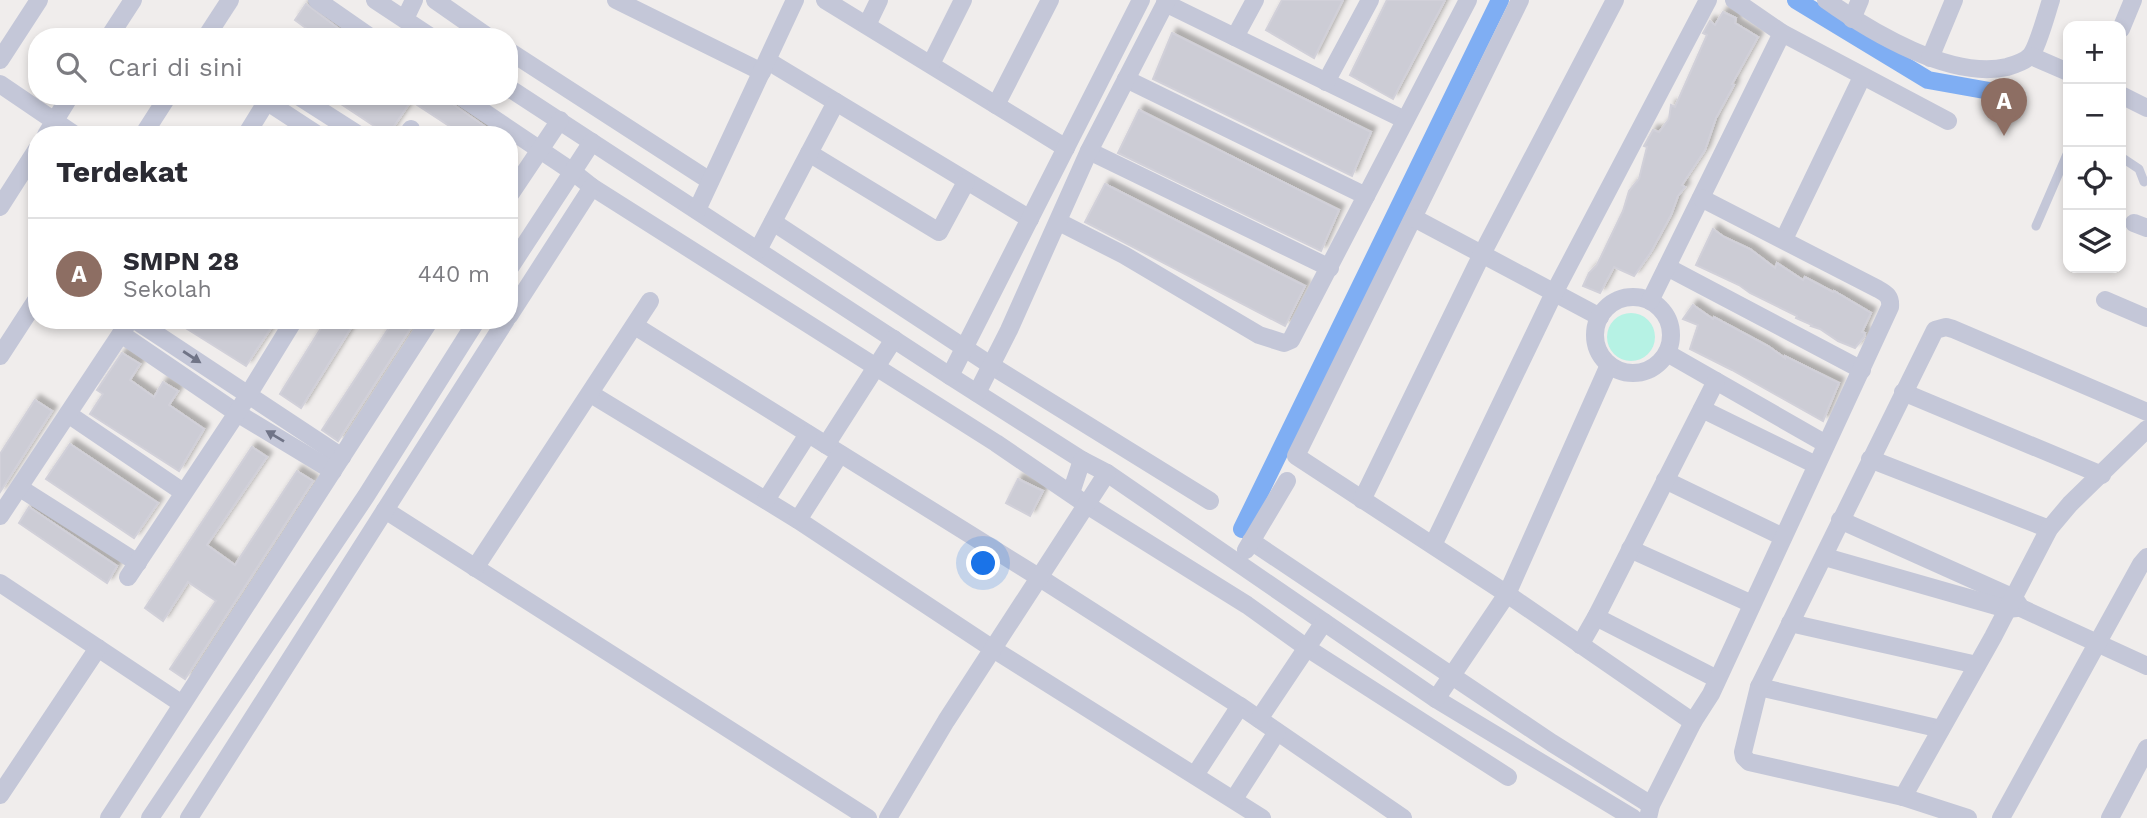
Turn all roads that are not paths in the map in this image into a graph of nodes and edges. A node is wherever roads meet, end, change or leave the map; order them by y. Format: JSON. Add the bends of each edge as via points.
{"nodes":[{"id":1,"x":38,"y":0,"type":"edge"},
{"id":2,"x":133,"y":0,"type":"edge"},
{"id":3,"x":317,"y":0,"type":"edge"},
{"id":4,"x":375,"y":0,"type":"edge"},
{"id":5,"x":414,"y":0,"type":"edge"},
{"id":6,"x":435,"y":0,"type":"edge"},
{"id":7,"x":616,"y":0,"type":"edge"},
{"id":8,"x":825,"y":0,"type":"edge"},
{"id":9,"x":880,"y":0,"type":"edge"},
{"id":10,"x":963,"y":0,"type":"edge"},
{"id":11,"x":1050,"y":0,"type":"edge"},
{"id":12,"x":1141,"y":0,"type":"edge"},
{"id":13,"x":1255,"y":0,"type":"edge"},
{"id":14,"x":1370,"y":0,"type":"edge"},
{"id":15,"x":1468,"y":0,"type":"edge"},
{"id":16,"x":1520,"y":0,"type":"edge"},
{"id":17,"x":1615,"y":0,"type":"edge"},
{"id":18,"x":1708,"y":0,"type":"edge"},
{"id":19,"x":1734,"y":0,"type":"edge"},
{"id":20,"x":1826,"y":0,"type":"edge"},
{"id":21,"x":1860,"y":0,"type":"edge"},
{"id":22,"x":1954,"y":0,"type":"edge"},
{"id":23,"x":2051,"y":0,"type":"edge"},
{"id":24,"x":2133,"y":0,"type":"edge"},
{"id":25,"x":228,"y":1,"type":"edge"},
{"id":26,"x":793,"y":1,"type":"edge"},
{"id":27,"x":1166,"y":2,"type":"edge"},
{"id":28,"x":405,"y":19,"type":"junction"},
{"id":29,"x":1852,"y":19,"type":"junction"},
{"id":30,"x":2124,"y":21,"type":"edge"},
{"id":31,"x":867,"y":25,"type":"junction"},
{"id":32,"x":115,"y":28,"type":"edge"},
{"id":33,"x":212,"y":28,"type":"edge"},
{"id":34,"x":357,"y":28,"type":"edge"},
{"id":35,"x":418,"y":28,"type":"edge"},
{"id":36,"x":475,"y":28,"type":"edge"},
{"id":37,"x":1782,"y":33,"type":"junction"},
{"id":38,"x":1235,"y":37,"type":"junction"},
{"id":39,"x":2031,"y":56,"type":"junction"},
{"id":40,"x":518,"y":57,"type":"edge"},
{"id":41,"x":1930,"y":58,"type":"junction"},
{"id":42,"x":0,"y":60,"type":"edge"},
{"id":43,"x":931,"y":64,"type":"junction"},
{"id":44,"x":765,"y":66,"type":"junction"},
{"id":45,"x":2063,"y":70,"type":"edge"},
{"id":46,"x":1862,"y":77,"type":"junction"},
{"id":47,"x":552,"y":79,"type":"junction"},
{"id":48,"x":1126,"y":79,"type":"junction"},
{"id":49,"x":1326,"y":82,"type":"junction"},
{"id":50,"x":0,"y":84,"type":"edge"},
{"id":51,"x":518,"y":93,"type":"edge"},
{"id":52,"x":2126,"y":98,"type":"edge"},
{"id":53,"x":836,"y":102,"type":"junction"},
{"id":54,"x":536,"y":104,"type":"junction"},
{"id":55,"x":64,"y":105,"type":"edge"},
{"id":56,"x":162,"y":105,"type":"edge"},
{"id":57,"x":264,"y":105,"type":"edge"},
{"id":58,"x":276,"y":105,"type":"edge"},
{"id":59,"x":312,"y":105,"type":"edge"},
{"id":60,"x":473,"y":105,"type":"edge"},
{"id":61,"x":996,"y":105,"type":"junction"},
{"id":62,"x":2147,"y":108,"type":"edge"},
{"id":63,"x":560,"y":120,"type":"junction"},
{"id":64,"x":1405,"y":120,"type":"junction"},
{"id":65,"x":1948,"y":121,"type":"dead end"},
{"id":66,"x":48,"y":126,"type":"edge"},
{"id":67,"x":51,"y":126,"type":"edge"},
{"id":68,"x":149,"y":126,"type":"edge"},
{"id":69,"x":252,"y":126,"type":"edge"},
{"id":70,"x":306,"y":126,"type":"edge"},
{"id":71,"x":345,"y":126,"type":"edge"},
{"id":72,"x":505,"y":126,"type":"edge"},
{"id":73,"x":518,"y":135,"type":"edge"},
{"id":74,"x":592,"y":142,"type":"junction"},
{"id":75,"x":1066,"y":148,"type":"junction"},
{"id":76,"x":539,"y":149,"type":"junction"},
{"id":77,"x":1089,"y":151,"type":"junction"},
{"id":78,"x":809,"y":153,"type":"junction"},
{"id":79,"x":2126,"y":160,"type":"edge"},
{"id":80,"x":28,"y":163,"type":"edge"},
{"id":81,"x":2063,"y":164,"type":"edge"},
{"id":82,"x":573,"y":172,"type":"junction"},
{"id":83,"x":710,"y":181,"type":"junction"},
{"id":84,"x":966,"y":182,"type":"junction"},
{"id":85,"x":2144,"y":182,"type":"dead end"},
{"id":86,"x":518,"y":183,"type":"edge"},
{"id":87,"x":592,"y":187,"type":"junction"},
{"id":88,"x":1367,"y":195,"type":"junction"},
{"id":89,"x":1701,"y":198,"type":"junction"},
{"id":90,"x":0,"y":207,"type":"edge"},
{"id":91,"x":697,"y":210,"type":"junction"},
{"id":92,"x":1414,"y":218,"type":"junction"},
{"id":93,"x":1030,"y":219,"type":"junction"},
{"id":94,"x":773,"y":222,"type":"junction"},
{"id":95,"x":1059,"y":222,"type":"junction"},
{"id":96,"x":2036,"y":226,"type":"dead end"},
{"id":97,"x":1784,"y":239,"type":"junction"},
{"id":98,"x":758,"y":250,"type":"junction"},
{"id":99,"x":1482,"y":254,"type":"junction"},
{"id":100,"x":518,"y":255,"type":"edge"},
{"id":101,"x":1667,"y":267,"type":"junction"},
{"id":102,"x":1330,"y":268,"type":"junction"},
{"id":103,"x":1554,"y":293,"type":"junction"},
{"id":104,"x":2105,"y":300,"type":"dead end"},
{"id":105,"x":1650,"y":301,"type":"junction"},
{"id":106,"x":518,"y":302,"type":"edge"},
{"id":107,"x":650,"y":302,"type":"dead end"},
{"id":108,"x":28,"y":313,"type":"edge"},
{"id":109,"x":1600,"y":317,"type":"junction"},
{"id":110,"x":2147,"y":318,"type":"edge"},
{"id":111,"x":635,"y":326,"type":"junction"},
{"id":112,"x":126,"y":329,"type":"edge"},
{"id":113,"x":134,"y":329,"type":"edge"},
{"id":114,"x":136,"y":329,"type":"edge"},
{"id":115,"x":287,"y":329,"type":"edge"},
{"id":116,"x":424,"y":329,"type":"edge"},
{"id":117,"x":471,"y":329,"type":"edge"},
{"id":118,"x":500,"y":329,"type":"edge"},
{"id":119,"x":894,"y":340,"type":"junction"},
{"id":120,"x":964,"y":347,"type":"junction"},
{"id":121,"x":1667,"y":353,"type":"junction"},
{"id":122,"x":0,"y":356,"type":"edge"},
{"id":123,"x":1609,"y":365,"type":"junction"},
{"id":124,"x":992,"y":366,"type":"junction"},
{"id":125,"x":877,"y":368,"type":"junction"},
{"id":126,"x":1862,"y":370,"type":"junction"},
{"id":127,"x":950,"y":376,"type":"junction"},
{"id":128,"x":1716,"y":381,"type":"junction"},
{"id":129,"x":1903,"y":392,"type":"junction"},
{"id":130,"x":248,"y":393,"type":"junction"},
{"id":131,"x":977,"y":393,"type":"junction"},
{"id":132,"x":591,"y":394,"type":"junction"},
{"id":133,"x":1702,"y":409,"type":"junction"},
{"id":134,"x":2147,"y":412,"type":"edge"},
{"id":135,"x":237,"y":413,"type":"junction"},
{"id":136,"x":68,"y":414,"type":"junction"},
{"id":137,"x":2147,"y":429,"type":"edge"},
{"id":138,"x":808,"y":434,"type":"junction"},
{"id":139,"x":1826,"y":444,"type":"junction"},
{"id":140,"x":833,"y":449,"type":"junction"},
{"id":141,"x":1870,"y":459,"type":"junction"},
{"id":142,"x":1082,"y":460,"type":"junction"},
{"id":143,"x":337,"y":464,"type":"junction"},
{"id":144,"x":1816,"y":465,"type":"junction"},
{"id":145,"x":1107,"y":473,"type":"junction"},
{"id":146,"x":2102,"y":475,"type":"junction"},
{"id":147,"x":1665,"y":480,"type":"junction"},
{"id":148,"x":1287,"y":481,"type":"dead end"},
{"id":149,"x":20,"y":488,"type":"junction"},
{"id":150,"x":183,"y":492,"type":"junction"},
{"id":151,"x":1071,"y":493,"type":"junction"},
{"id":152,"x":766,"y":500,"type":"junction"},
{"id":153,"x":1362,"y":500,"type":"junction"},
{"id":154,"x":1210,"y":501,"type":"dead end"},
{"id":155,"x":1087,"y":505,"type":"junction"},
{"id":156,"x":385,"y":510,"type":"junction"},
{"id":157,"x":0,"y":516,"type":"edge"},
{"id":158,"x":798,"y":520,"type":"junction"},
{"id":159,"x":1840,"y":520,"type":"junction"},
{"id":160,"x":2049,"y":529,"type":"junction"},
{"id":161,"x":1783,"y":537,"type":"junction"},
{"id":162,"x":1251,"y":541,"type":"junction"},
{"id":163,"x":1433,"y":545,"type":"junction"},
{"id":164,"x":1630,"y":549,"type":"junction"},
{"id":165,"x":1825,"y":557,"type":"junction"},
{"id":166,"x":2147,"y":557,"type":"edge"},
{"id":167,"x":1239,"y":562,"type":"junction"},
{"id":168,"x":475,"y":568,"type":"junction"},
{"id":169,"x":1040,"y":578,"type":"junction"},
{"id":170,"x":0,"y":583,"type":"edge"},
{"id":171,"x":1507,"y":594,"type":"junction"},
{"id":172,"x":1752,"y":604,"type":"junction"},
{"id":173,"x":2014,"y":605,"type":"junction"},
{"id":174,"x":1596,"y":617,"type":"junction"},
{"id":175,"x":1324,"y":622,"type":"junction"},
{"id":176,"x":1790,"y":623,"type":"junction"},
{"id":177,"x":2096,"y":643,"type":"junction"},
{"id":178,"x":1580,"y":645,"type":"junction"},
{"id":179,"x":98,"y":648,"type":"junction"},
{"id":180,"x":1307,"y":648,"type":"junction"},
{"id":181,"x":993,"y":649,"type":"junction"},
{"id":182,"x":1977,"y":665,"type":"junction"},
{"id":183,"x":2147,"y":666,"type":"edge"},
{"id":184,"x":1452,"y":675,"type":"junction"},
{"id":185,"x":1717,"y":679,"type":"junction"},
{"id":186,"x":1759,"y":687,"type":"junction"},
{"id":187,"x":1436,"y":699,"type":"junction"},
{"id":188,"x":182,"y":704,"type":"junction"},
{"id":189,"x":1240,"y":706,"type":"junction"},
{"id":190,"x":1452,"y":709,"type":"junction"},
{"id":191,"x":1259,"y":719,"type":"junction"},
{"id":192,"x":1693,"y":722,"type":"junction"},
{"id":193,"x":1941,"y":729,"type":"junction"},
{"id":194,"x":1277,"y":732,"type":"junction"},
{"id":195,"x":1440,"y":734,"type":"junction"},
{"id":196,"x":2147,"y":748,"type":"edge"},
{"id":197,"x":1195,"y":775,"type":"junction"},
{"id":198,"x":1508,"y":777,"type":"dead end"},
{"id":199,"x":2139,"y":780,"type":"edge"},
{"id":200,"x":0,"y":794,"type":"edge"},
{"id":201,"x":1903,"y":797,"type":"junction"},
{"id":202,"x":1234,"y":800,"type":"junction"},
{"id":203,"x":1650,"y":812,"type":"edge"},
{"id":204,"x":109,"y":818,"type":"edge"},
{"id":205,"x":150,"y":818,"type":"edge"},
{"id":206,"x":189,"y":818,"type":"edge"},
{"id":207,"x":868,"y":818,"type":"edge"},
{"id":208,"x":888,"y":818,"type":"edge"},
{"id":209,"x":1262,"y":818,"type":"edge"},
{"id":210,"x":1403,"y":818,"type":"edge"},
{"id":211,"x":1633,"y":818,"type":"edge"},
{"id":212,"x":1968,"y":818,"type":"edge"},
{"id":213,"x":2001,"y":818,"type":"edge"},
{"id":214,"x":2110,"y":818,"type":"edge"}],
"edges":[{"from":1,"to":42,"type":"street"},
{"from":2,"to":32,"type":"street"},
{"from":3,"to":34,"type":"street"},
{"from":4,"to":28,"type":"street"},
{"from":5,"to":28,"type":"street"},
{"from":6,"to":36,"type":"street"},
{"from":7,"to":44,"type":"street"},
{"from":8,"to":31,"type":"street"},
{"from":9,"to":31,"type":"street"},
{"from":10,"to":43,"type":"street"},
{"from":11,"to":61,"type":"street"},
{"from":12,"to":75,"type":"street"},
{"from":13,"to":38,"type":"street"},
{"from":14,"to":49,"type":"street"},
{"from":15,"to":64,"type":"street"},
{"from":16,"to":92,"type":"street"},
{"from":17,"to":99,"type":"street"},
{"from":18,"to":103,"type":"street"},
{"from":19,"to":37,"type":"street"},
{"from":20,"to":29,"type":"street"},
{"from":21,"to":29,"type":"street"},
{"from":22,"to":41,"type":"street"},
{"from":23,"to":39,"type":"street"},
{"from":24,"to":30,"type":"street"},
{"from":25,"to":33,"type":"street"},
{"from":26,"to":44,"type":"street"},
{"from":27,"to":38,"type":"street"},
{"from":27,"to":48,"type":"street"},
{"from":28,"to":35,"type":"street"},
{"from":29,"to":41,"type":"street"},
{"from":31,"to":43,"type":"street"},
{"from":37,"to":46,"type":"street"},
{"from":37,"to":89,"type":"street"},
{"from":38,"to":49,"type":"street"},
{"from":39,"to":41,"type":"street","via":[[1995,69],[1967,68]]},
{"from":39,"to":45,"type":"street"},
{"from":40,"to":47,"type":"street"},
{"from":43,"to":61,"type":"street"},
{"from":44,"to":53,"type":"street"},
{"from":44,"to":83,"type":"street"},
{"from":46,"to":65,"type":"street"},
{"from":46,"to":97,"type":"street"},
{"from":47,"to":54,"type":"street"},
{"from":47,"to":83,"type":"street"},
{"from":48,"to":77,"type":"street"},
{"from":48,"to":88,"type":"street"},
{"from":49,"to":64,"type":"street"},
{"from":50,"to":66,"type":"street"},
{"from":51,"to":54,"type":"street"},
{"from":52,"to":62,"type":"street"},
{"from":53,"to":78,"type":"street"},
{"from":53,"to":84,"type":"street"},
{"from":54,"to":63,"type":"street"},
{"from":55,"to":67,"type":"street"},
{"from":56,"to":68,"type":"street"},
{"from":57,"to":69,"type":"street"},
{"from":58,"to":70,"type":"street"},
{"from":59,"to":71,"type":"street"},
{"from":60,"to":72,"type":"street"},
{"from":61,"to":75,"type":"street"},
{"from":63,"to":74,"type":"street"},
{"from":63,"to":76,"type":"street"},
{"from":64,"to":88,"type":"street"},
{"from":73,"to":76,"type":"street"},
{"from":74,"to":82,"type":"street"},
{"from":74,"to":91,"type":"street"},
{"from":75,"to":93,"type":"street"},
{"from":76,"to":82,"type":"street"},
{"from":76,"to":86,"type":"street"},
{"from":77,"to":95,"type":"street"},
{"from":77,"to":102,"type":"street"},
{"from":78,"to":84,"type":"street","via":[[939,232]]},
{"from":78,"to":94,"type":"street"},
{"from":79,"to":85,"type":"lane","via":[[2139,169]]},
{"from":80,"to":90,"type":"street"},
{"from":81,"to":96,"type":"lane"},
{"from":82,"to":87,"type":"street"},
{"from":82,"to":100,"type":"street"},
{"from":83,"to":91,"type":"street"},
{"from":84,"to":93,"type":"street"},
{"from":87,"to":106,"type":"street"},
{"from":87,"to":125,"type":"street"},
{"from":88,"to":102,"type":"street"},
{"from":89,"to":97,"type":"street"},
{"from":89,"to":101,"type":"street"},
{"from":91,"to":98,"type":"street"},
{"from":92,"to":99,"type":"street"},
{"from":92,"to":153,"type":"street","via":[[1296,456]]},
{"from":93,"to":120,"type":"street"},
{"from":94,"to":98,"type":"street"},
{"from":94,"to":120,"type":"street"},
{"from":95,"to":102,"type":"street","via":[[1259,335],[1284,343],[1291,340]]},
{"from":95,"to":124,"type":"street"},
{"from":97,"to":126,"type":"street","via":[[1887,294],[1890,307]]},
{"from":98,"to":119,"type":"street"},
{"from":99,"to":103,"type":"street"},
{"from":99,"to":153,"type":"street"},
{"from":101,"to":105,"type":"street"},
{"from":101,"to":126,"type":"street"},
{"from":103,"to":109,"type":"street"},
{"from":103,"to":163,"type":"street"},
{"from":104,"to":110,"type":"street"},
{"from":105,"to":109,"type":"street","via":[[1624,298],[1612,303]]},
{"from":105,"to":121,"type":"street","via":[[1660,308],[1671,329]]},
{"from":107,"to":111,"type":"street"},
{"from":108,"to":122,"type":"street"},
{"from":109,"to":123,"type":"street","via":[[1595,337],[1598,351]]},
{"from":111,"to":132,"type":"street"},
{"from":111,"to":138,"type":"street"},
{"from":112,"to":136,"type":"street"},
{"from":113,"to":135,"type":"street"},
{"from":114,"to":130,"type":"street","one_way":true},
{"from":115,"to":130,"type":"street"},
{"from":116,"to":143,"type":"street"},
{"from":117,"to":205,"type":"street","via":[[366,496]]},
{"from":118,"to":156,"type":"street"},
{"from":119,"to":125,"type":"street"},
{"from":119,"to":127,"type":"street"},
{"from":120,"to":124,"type":"street"},
{"from":120,"to":127,"type":"street"},
{"from":121,"to":123,"type":"street","via":[[1651,370],[1639,374]]},
{"from":121,"to":128,"type":"street"},
{"from":123,"to":171,"type":"street"},
{"from":124,"to":131,"type":"street"},
{"from":124,"to":154,"type":"street"},
{"from":125,"to":140,"type":"street"},
{"from":125,"to":151,"type":"street"},
{"from":126,"to":139,"type":"street"},
{"from":127,"to":131,"type":"street"},
{"from":128,"to":133,"type":"street"},
{"from":128,"to":139,"type":"street"},
{"from":129,"to":134,"type":"street","via":[[1931,335],[1945,327]]},
{"from":129,"to":141,"type":"street"},
{"from":129,"to":146,"type":"street"},
{"from":130,"to":135,"type":"street"},
{"from":130,"to":143,"type":"street"},
{"from":131,"to":142,"type":"street"},
{"from":132,"to":152,"type":"street"},
{"from":132,"to":168,"type":"street"},
{"from":133,"to":144,"type":"street"},
{"from":133,"to":147,"type":"street"},
{"from":143,"to":135,"type":"street","one_way":true},
{"from":135,"to":150,"type":"street"},
{"from":136,"to":149,"type":"street"},
{"from":136,"to":150,"type":"street"},
{"from":137,"to":146,"type":"street"},
{"from":138,"to":140,"type":"street"},
{"from":138,"to":152,"type":"street"},
{"from":139,"to":144,"type":"street"},
{"from":140,"to":158,"type":"street"},
{"from":140,"to":169,"type":"street"},
{"from":141,"to":159,"type":"street"},
{"from":141,"to":160,"type":"street"},
{"from":142,"to":145,"type":"street"},
{"from":142,"to":151,"type":"street"},
{"from":143,"to":188,"type":"street"},
{"from":144,"to":161,"type":"street"},
{"from":145,"to":155,"type":"street"},
{"from":145,"to":167,"type":"street"},
{"from":146,"to":160,"type":"street"},
{"from":147,"to":161,"type":"street"},
{"from":147,"to":164,"type":"street"},
{"from":148,"to":162,"type":"street"},
{"from":149,"to":150,"type":"street","via":[[133,570]]},
{"from":149,"to":157,"type":"street"},
{"from":151,"to":155,"type":"street"},
{"from":152,"to":158,"type":"street"},
{"from":153,"to":163,"type":"street"},
{"from":155,"to":169,"type":"street"},
{"from":155,"to":180,"type":"street"},
{"from":156,"to":168,"type":"street"},
{"from":156,"to":206,"type":"street"},
{"from":158,"to":181,"type":"street"},
{"from":159,"to":165,"type":"street"},
{"from":159,"to":173,"type":"street"},
{"from":160,"to":173,"type":"street"},
{"from":161,"to":172,"type":"street"},
{"from":162,"to":167,"type":"street"},
{"from":162,"to":184,"type":"street"},
{"from":163,"to":171,"type":"street"},
{"from":164,"to":172,"type":"street"},
{"from":164,"to":174,"type":"street"},
{"from":165,"to":173,"type":"street"},
{"from":165,"to":176,"type":"street"},
{"from":166,"to":177,"type":"street"},
{"from":167,"to":175,"type":"street"},
{"from":168,"to":207,"type":"street"},
{"from":169,"to":181,"type":"street"},
{"from":169,"to":189,"type":"street"},
{"from":170,"to":179,"type":"street"},
{"from":171,"to":178,"type":"street"},
{"from":171,"to":184,"type":"street"},
{"from":172,"to":185,"type":"street"},
{"from":173,"to":177,"type":"street"},
{"from":173,"to":182,"type":"street"},
{"from":174,"to":178,"type":"street"},
{"from":174,"to":185,"type":"street"},
{"from":175,"to":180,"type":"street"},
{"from":175,"to":187,"type":"street"},
{"from":176,"to":182,"type":"street"},
{"from":176,"to":186,"type":"street"},
{"from":177,"to":183,"type":"street"},
{"from":177,"to":213,"type":"street"},
{"from":178,"to":192,"type":"street"},
{"from":179,"to":188,"type":"street"},
{"from":179,"to":200,"type":"street"},
{"from":180,"to":191,"type":"street"},
{"from":180,"to":195,"type":"street"},
{"from":181,"to":197,"type":"street"},
{"from":181,"to":208,"type":"street"},
{"from":182,"to":193,"type":"street"},
{"from":184,"to":187,"type":"street"},
{"from":184,"to":203,"type":"street"},
{"from":185,"to":192,"type":"street"},
{"from":186,"to":193,"type":"street"},
{"from":186,"to":201,"type":"street","via":[[1743,751],[1749,762]]},
{"from":187,"to":190,"type":"street"},
{"from":188,"to":204,"type":"street"},
{"from":189,"to":191,"type":"street"},
{"from":189,"to":197,"type":"street"},
{"from":190,"to":195,"type":"street"},
{"from":190,"to":211,"type":"street"},
{"from":191,"to":194,"type":"street"},
{"from":192,"to":203,"type":"street"},
{"from":193,"to":201,"type":"street"},
{"from":194,"to":202,"type":"street"},
{"from":194,"to":210,"type":"street"},
{"from":195,"to":198,"type":"street"},
{"from":196,"to":199,"type":"street"},
{"from":197,"to":202,"type":"street"},
{"from":199,"to":214,"type":"street"},
{"from":201,"to":212,"type":"street"},
{"from":202,"to":209,"type":"street"}]}
